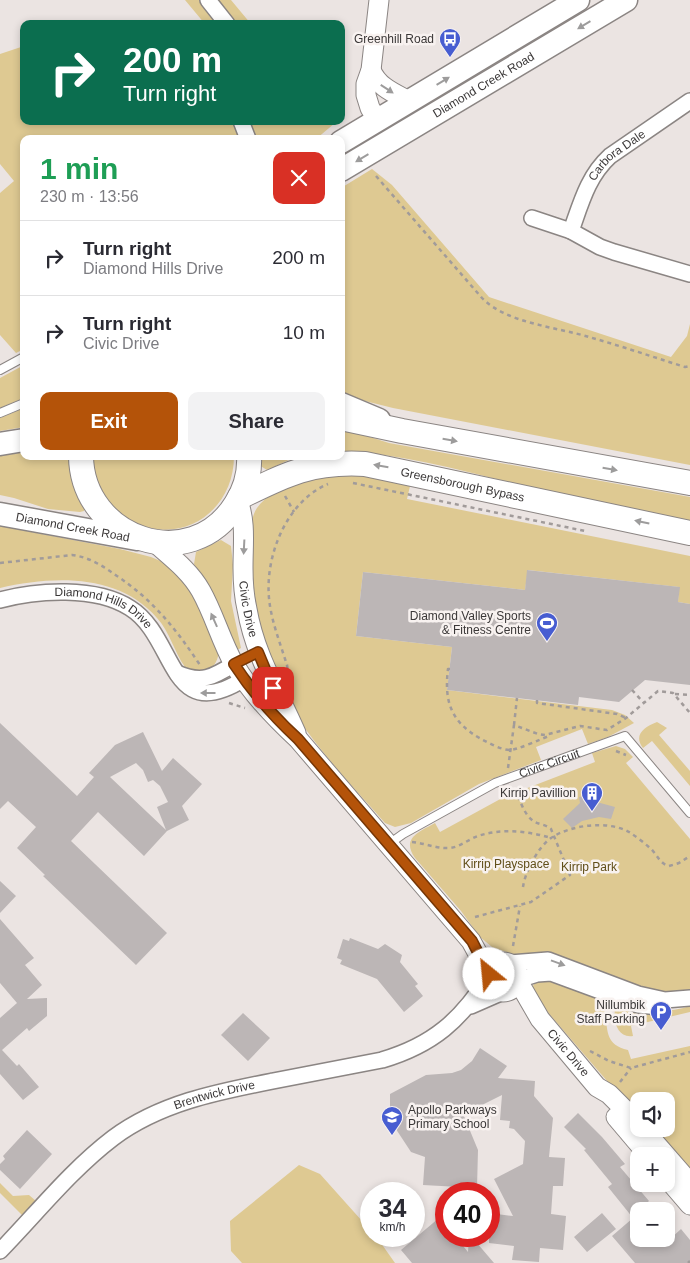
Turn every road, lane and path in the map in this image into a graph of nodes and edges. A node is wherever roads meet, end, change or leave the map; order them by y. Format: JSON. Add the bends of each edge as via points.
{"nodes":[{"id":1,"x":208,"y":0,"type":"edge"},
{"id":2,"x":378,"y":0,"type":"edge"},
{"id":3,"x":578,"y":0,"type":"edge"},
{"id":4,"x":626,"y":0,"type":"edge"},
{"id":5,"x":225,"y":20,"type":"edge"},
{"id":6,"x":371,"y":70,"type":"junction"},
{"id":7,"x":690,"y":101,"type":"edge"},
{"id":8,"x":409,"y":102,"type":"junction"},
{"id":9,"x":378,"y":121,"type":"junction"},
{"id":10,"x":399,"y":136,"type":"junction"},
{"id":11,"x":345,"y":140,"type":"edge"},
{"id":12,"x":345,"y":168,"type":"edge"},
{"id":13,"x":376,"y":176,"type":"dead end"},
{"id":14,"x":532,"y":218,"type":"dead end"},
{"id":15,"x":571,"y":231,"type":"junction"},
{"id":16,"x":690,"y":274,"type":"edge"},
{"id":17,"x":20,"y":359,"type":"edge"},
{"id":18,"x":690,"y":366,"type":"edge"},
{"id":19,"x":0,"y":370,"type":"edge"},
{"id":20,"x":20,"y":405,"type":"edge"},
{"id":21,"x":345,"y":406,"type":"edge"},
{"id":22,"x":0,"y":413,"type":"edge"},
{"id":23,"x":345,"y":419,"type":"edge"},
{"id":24,"x":402,"y":431,"type":"junction"},
{"id":25,"x":20,"y":441,"type":"edge"},
{"id":26,"x":0,"y":444,"type":"edge"},
{"id":27,"x":82,"y":460,"type":"edge"},
{"id":28,"x":250,"y":462,"type":"edge"},
{"id":29,"x":351,"y":483,"type":"dead end"},
{"id":30,"x":690,"y":483,"type":"edge"},
{"id":31,"x":330,"y":484,"type":"dead end"},
{"id":32,"x":285,"y":496,"type":"dead end"},
{"id":33,"x":239,"y":498,"type":"junction"},
{"id":34,"x":294,"y":512,"type":"junction"},
{"id":35,"x":0,"y":514,"type":"edge"},
{"id":36,"x":592,"y":533,"type":"dead end"},
{"id":37,"x":690,"y":533,"type":"edge"},
{"id":38,"x":150,"y":541,"type":"junction"},
{"id":39,"x":82,"y":556,"type":"dead end"},
{"id":40,"x":0,"y":563,"type":"edge"},
{"id":41,"x":0,"y":600,"type":"edge"},
{"id":42,"x":261,"y":659,"type":"junction"},
{"id":43,"x":450,"y":669,"type":"dead end"},
{"id":44,"x":239,"y":672,"type":"junction"},
{"id":45,"x":273,"y":688,"type":"junction"},
{"id":46,"x":632,"y":690,"type":"dead end"},
{"id":47,"x":673,"y":693,"type":"junction"},
{"id":48,"x":690,"y":695,"type":"edge"},
{"id":49,"x":517,"y":698,"type":"dead end"},
{"id":50,"x":537,"y":700,"type":"dead end"},
{"id":51,"x":644,"y":703,"type":"junction"},
{"id":52,"x":690,"y":713,"type":"edge"},
{"id":53,"x":626,"y":718,"type":"junction"},
{"id":54,"x":514,"y":725,"type":"junction"},
{"id":55,"x":553,"y":735,"type":"junction"},
{"id":56,"x":298,"y":739,"type":"junction"},
{"id":57,"x":510,"y":750,"type":"junction"},
{"id":58,"x":511,"y":778,"type":"junction"},
{"id":59,"x":518,"y":795,"type":"dead end"},
{"id":60,"x":690,"y":813,"type":"edge"},
{"id":61,"x":554,"y":838,"type":"junction"},
{"id":62,"x":410,"y":842,"type":"dead end"},
{"id":63,"x":388,"y":844,"type":"junction"},
{"id":64,"x":690,"y":856,"type":"edge"},
{"id":65,"x":523,"y":887,"type":"dead end"},
{"id":66,"x":520,"y":906,"type":"junction"},
{"id":67,"x":475,"y":917,"type":"dead end"},
{"id":68,"x":472,"y":941,"type":"junction"},
{"id":69,"x":510,"y":974,"type":"junction"},
{"id":70,"x":489,"y":975,"type":"junction"},
{"id":71,"x":690,"y":998,"type":"edge"},
{"id":72,"x":467,"y":1008,"type":"junction"},
{"id":73,"x":590,"y":1051,"type":"dead end"},
{"id":74,"x":690,"y":1052,"type":"edge"},
{"id":75,"x":631,"y":1068,"type":"junction"},
{"id":76,"x":618,"y":1083,"type":"dead end"},
{"id":77,"x":598,"y":1087,"type":"junction"},
{"id":78,"x":630,"y":1115,"type":"edge"},
{"id":79,"x":650,"y":1137,"type":"edge"},
{"id":80,"x":641,"y":1147,"type":"edge"},
{"id":81,"x":690,"y":1183,"type":"edge"},
{"id":82,"x":675,"y":1188,"type":"edge"},
{"id":83,"x":690,"y":1205,"type":"edge"},
{"id":84,"x":0,"y":1251,"type":"edge"}],
"edges":[{"from":1,"to":5,"type":"street"},
{"from":2,"to":6,"type":"street"},
{"from":8,"to":3,"type":"main road","name":"Diamond Creek Road","one_way":true},
{"from":4,"to":10,"type":"main road","name":"Diamond Creek Road","one_way":true},
{"from":6,"to":8,"type":"street","one_way":true,"via":[[382,86]]},
{"from":6,"to":9,"type":"street","via":[[366,95]]},
{"from":7,"to":15,"type":"street","name":"Carbora Dale","via":[[602,163],[590,180]]},
{"from":8,"to":9,"type":"main road","name":"Diamond Creek Road"},
{"from":9,"to":10,"type":"main road","via":[[383,128]]},
{"from":9,"to":11,"type":"main road","name":"Diamond Creek Road"},
{"from":10,"to":12,"type":"main road","name":"Diamond Creek Road","one_way":true},
{"from":13,"to":18,"type":"path","via":[[495,309],[547,327]]},
{"from":14,"to":15,"type":"street"},
{"from":15,"to":16,"type":"street","via":[[600,247]]},
{"from":17,"to":19,"type":"lane"},
{"from":20,"to":22,"type":"lane"},
{"from":21,"to":24,"type":"main road"},
{"from":23,"to":24,"type":"highway"},
{"from":24,"to":30,"type":"highway","one_way":true},
{"from":25,"to":26,"type":"main road"},
{"from":27,"to":38,"type":"highway","via":[[86,485],[99,510],[120,529]]},
{"from":28,"to":33,"type":"highway"},
{"from":29,"to":36,"type":"path"},
{"from":31,"to":34,"type":"path","via":[[309,496]]},
{"from":32,"to":34,"type":"path"},
{"from":37,"to":33,"type":"highway","name":"Greensborough Bypass","one_way":true,"via":[[365,464],[336,463],[303,468]]},
{"from":33,"to":38,"type":"highway","via":[[228,514],[207,532],[181,541]]},
{"from":33,"to":42,"type":"street","name":"Civic Drive","one_way":true,"via":[[244,524],[247,610]]},
{"from":34,"to":45,"type":"path","via":[[275,549],[268,582],[271,611],[288,672],[285,679]]},
{"from":35,"to":38,"type":"main road","name":"Diamond Creek Road"},
{"from":44,"to":38,"type":"street","name":"Civic Drive","one_way":true,"via":[[197,584]]},
{"from":39,"to":40,"type":"path","via":[[63,555]]},
{"from":41,"to":44,"type":"street","name":"Diamond Hills Drive","via":[[22,595],[63,593],[114,600],[145,620],[177,673],[192,679]]},
{"from":42,"to":44,"type":"street","name":"Diamond Hills Drive"},
{"from":42,"to":45,"type":"street","name":"Civic Drive"},
{"from":43,"to":57,"type":"path","via":[[447,675],[448,704],[455,718],[477,737]]},
{"from":44,"to":56,"type":"street","name":"Civic Drive","via":[[276,718]]},
{"from":45,"to":56,"type":"street","name":"Civic Drive"},
{"from":46,"to":51,"type":"path"},
{"from":47,"to":48,"type":"path"},
{"from":47,"to":51,"type":"path","via":[[658,692]]},
{"from":47,"to":52,"type":"path"},
{"from":49,"to":54,"type":"path"},
{"from":50,"to":53,"type":"path","via":[[537,703]]},
{"from":51,"to":53,"type":"path"},
{"from":53,"to":55,"type":"path","via":[[607,730],[580,726]]},
{"from":54,"to":55,"type":"path","via":[[538,734]]},
{"from":54,"to":57,"type":"path"},
{"from":55,"to":57,"type":"path"},
{"from":56,"to":63,"type":"street","name":"Civic Drive"},
{"from":57,"to":58,"type":"path","via":[[508,770]]},
{"from":58,"to":60,"type":"lane","name":"Civic Circuit","via":[[625,736]]},
{"from":58,"to":63,"type":"lane","name":"Civic Circuit","via":[[470,796]]},
{"from":59,"to":61,"type":"path","via":[[527,815],[549,826]]},
{"from":61,"to":62,"type":"path","via":[[508,831],[482,834],[451,848]]},
{"from":61,"to":64,"type":"path","via":[[585,826],[612,826],[637,837],[665,865],[674,866]]},
{"from":61,"to":65,"type":"path","via":[[544,846],[526,873]]},
{"from":61,"to":66,"type":"path","via":[[570,875],[536,900]]},
{"from":63,"to":68,"type":"street","name":"Civic Drive"},
{"from":66,"to":67,"type":"path"},
{"from":66,"to":69,"type":"path"},
{"from":68,"to":69,"type":"street","name":"Civic Drive"},
{"from":68,"to":70,"type":"street","name":"Civic Drive"},
{"from":69,"to":70,"type":"street","via":[[502,962],[492,968]]},
{"from":69,"to":71,"type":"street","via":[[548,960],[638,994],[665,1000]]},
{"from":69,"to":72,"type":"street","name":"Brentwick Drive"},
{"from":69,"to":77,"type":"street","name":"Civic Drive","via":[[540,1019]]},
{"from":70,"to":72,"type":"street","name":"Brentwick Drive"},
{"from":72,"to":84,"type":"street","name":"Brentwick Drive","via":[[435,1036],[398,1055],[207,1095],[145,1119],[96,1153]]},
{"from":73,"to":75,"type":"path"},
{"from":74,"to":75,"type":"path"},
{"from":75,"to":76,"type":"path"},
{"from":77,"to":78,"type":"street","name":"Civic Drive"},
{"from":77,"to":80,"type":"street","name":"Civic Drive","via":[[607,1107]]},
{"from":79,"to":81,"type":"street"},
{"from":82,"to":83,"type":"street"}]}
